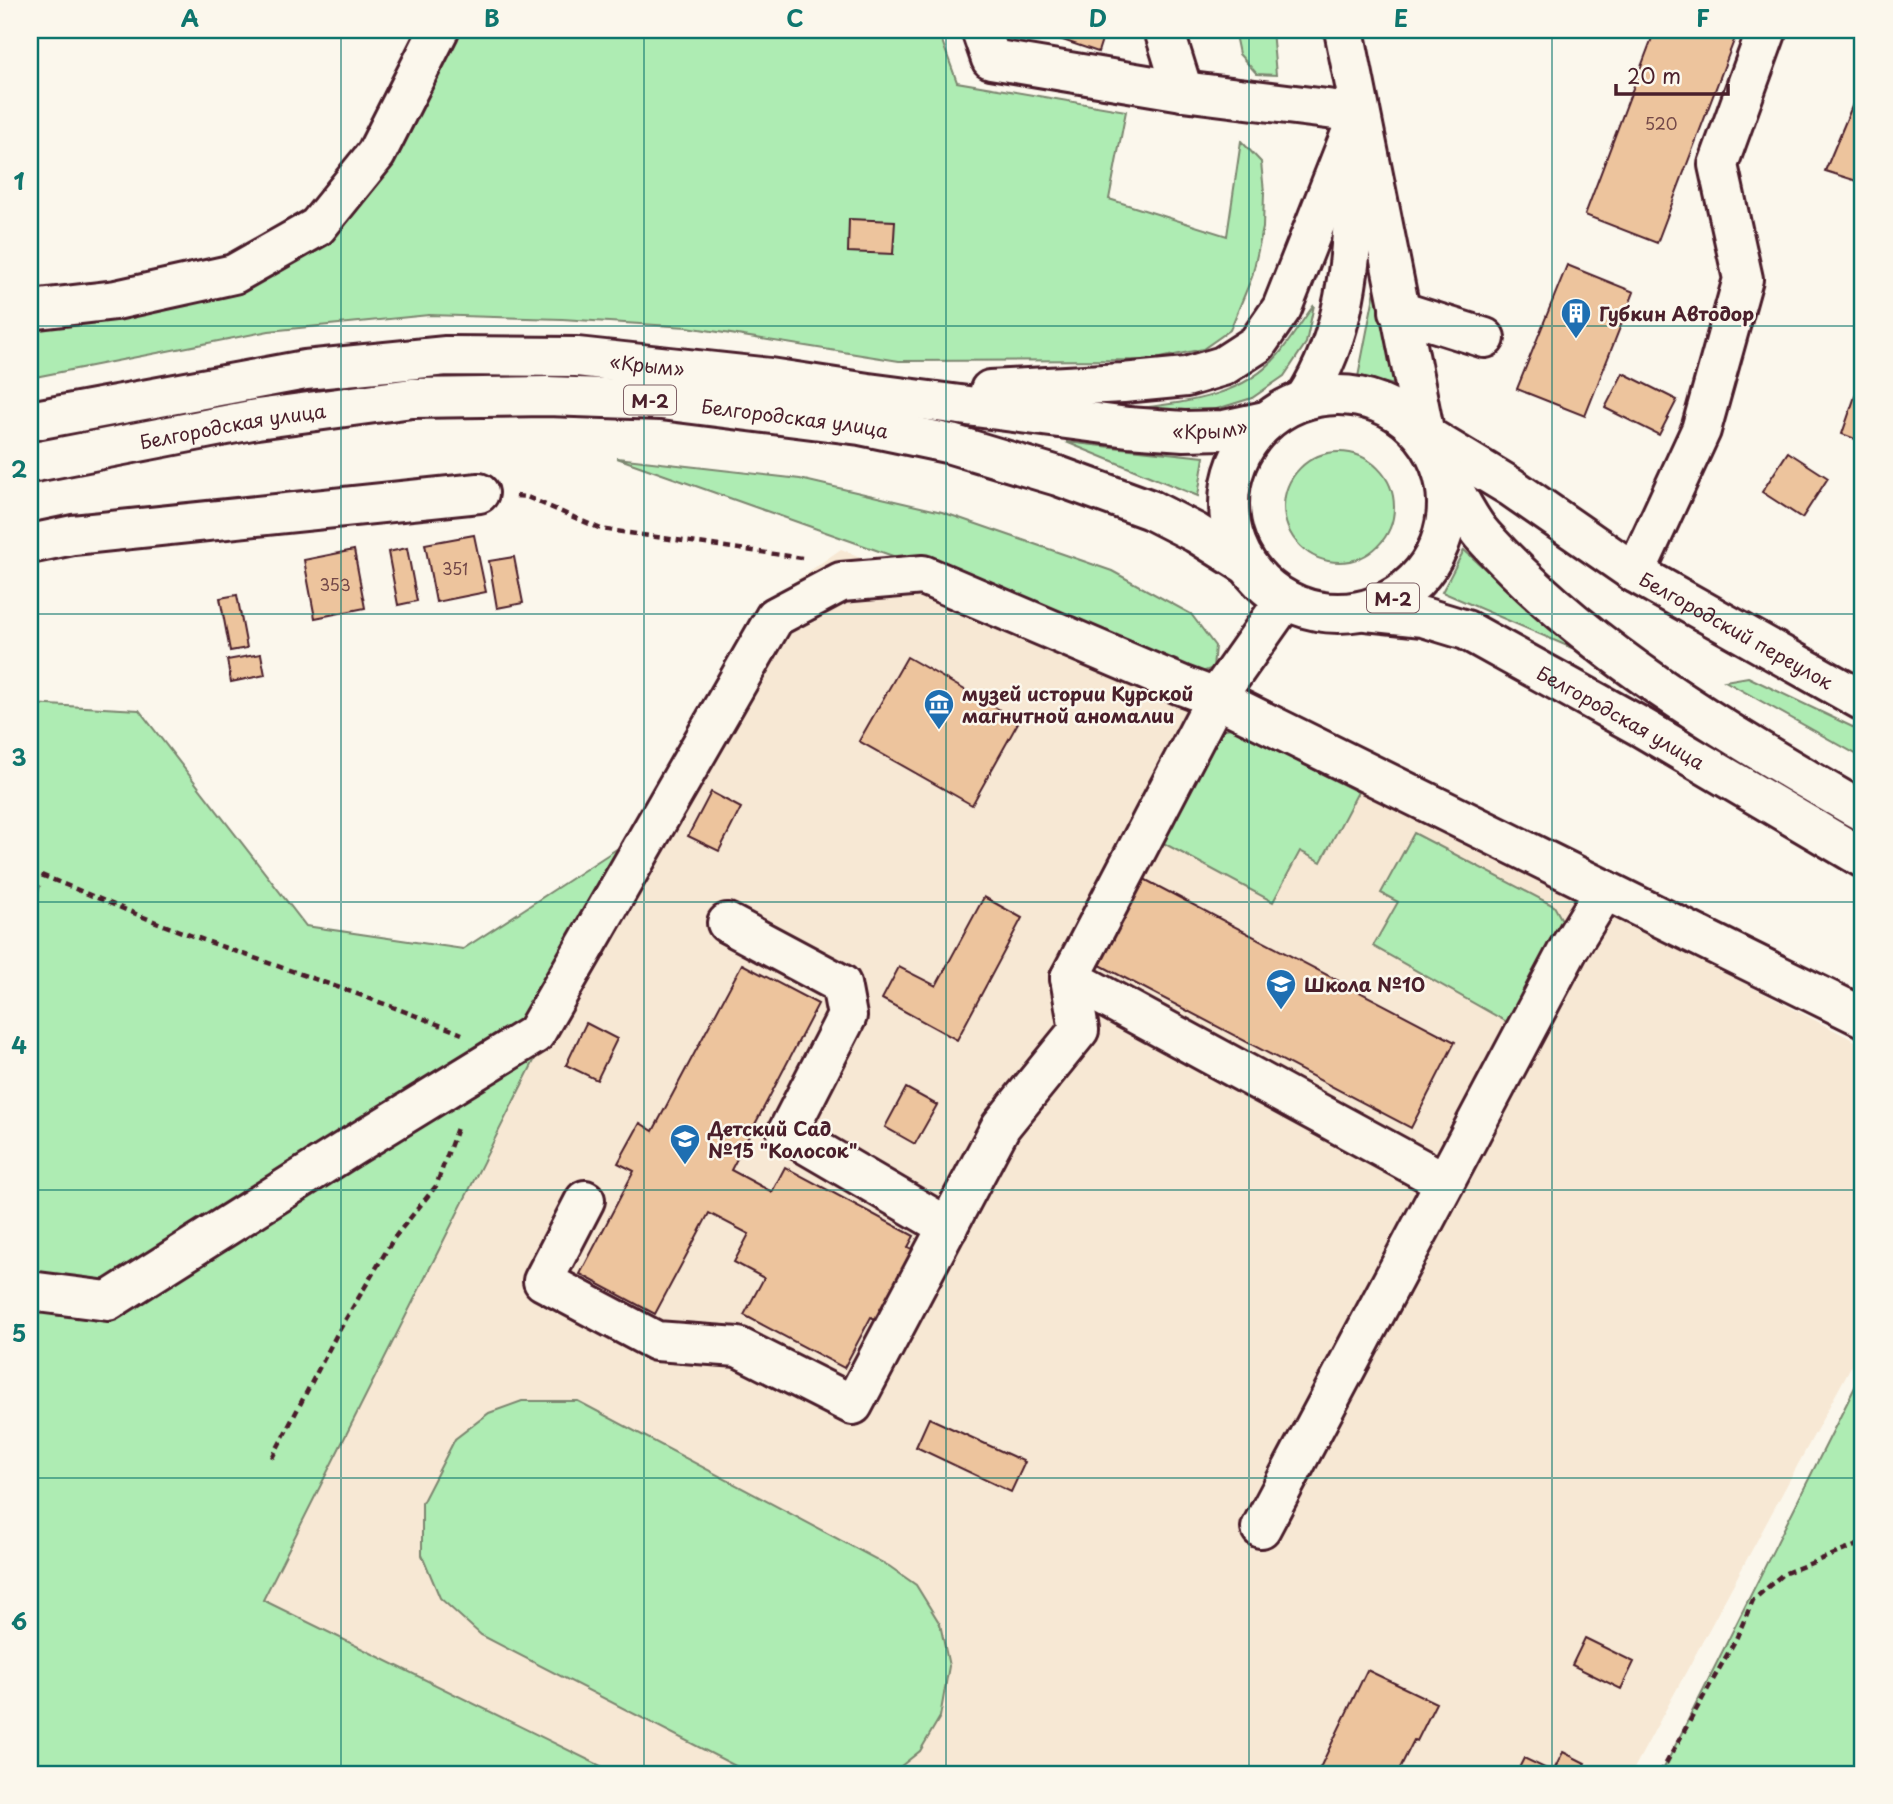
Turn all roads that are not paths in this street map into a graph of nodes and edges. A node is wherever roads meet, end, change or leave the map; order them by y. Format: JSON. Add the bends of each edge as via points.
{"nodes":[{"id":1,"x":439,"y":30,"type":"edge"},
{"id":2,"x":981,"y":30,"type":"edge"},
{"id":3,"x":1164,"y":30,"type":"edge"},
{"id":4,"x":1344,"y":30,"type":"edge"},
{"id":5,"x":1767,"y":30,"type":"edge"},
{"id":6,"x":1183,"y":91,"type":"junction"},
{"id":7,"x":1359,"y":113,"type":"junction"},
{"id":8,"x":30,"y":310,"type":"edge"},
{"id":9,"x":1399,"y":310,"type":"junction"},
{"id":10,"x":1485,"y":338,"type":"dead end"},
{"id":11,"x":868,"y":393,"type":"junction"},
{"id":12,"x":1305,"y":399,"type":"junction"},
{"id":13,"x":30,"y":421,"type":"edge"},
{"id":14,"x":1265,"y":421,"type":"junction"},
{"id":15,"x":1424,"y":435,"type":"junction"},
{"id":16,"x":30,"y":463,"type":"edge"},
{"id":17,"x":1444,"y":472,"type":"junction"},
{"id":18,"x":479,"y":493,"type":"road end"},
{"id":19,"x":30,"y":544,"type":"edge"},
{"id":20,"x":1247,"y":565,"type":"junction"},
{"id":21,"x":1634,"y":573,"type":"junction"},
{"id":22,"x":1285,"y":600,"type":"junction"},
{"id":23,"x":1366,"y":611,"type":"junction"},
{"id":24,"x":1216,"y":698,"type":"junction"},
{"id":25,"x":1863,"y":701,"type":"edge"},
{"id":26,"x":1863,"y":812,"type":"edge"},
{"id":27,"x":1863,"y":858,"type":"edge"},
{"id":28,"x":1605,"y":890,"type":"junction"},
{"id":29,"x":727,"y":923,"type":"dead end"},
{"id":30,"x":1070,"y":978,"type":"junction"},
{"id":31,"x":1863,"y":1017,"type":"edge"},
{"id":32,"x":1445,"y":1182,"type":"junction"},
{"id":33,"x":585,"y":1200,"type":"dead end"},
{"id":34,"x":948,"y":1227,"type":"junction"},
{"id":35,"x":30,"y":1291,"type":"edge"},
{"id":36,"x":1261,"y":1528,"type":"dead end"}],
"edges":[{"from":1,"to":8,"type":"main road","via":[[376,154],[317,227],[234,274],[116,300]]},
{"from":2,"to":6,"type":"main road","via":[[991,59]]},
{"from":3,"to":6,"type":"main road"},
{"from":4,"to":7,"type":"main road"},
{"from":5,"to":21,"type":"main road","name":"Белгородский переулок","via":[[1718,165],[1743,279],[1701,430]]},
{"from":6,"to":7,"type":"main road"},
{"from":7,"to":9,"type":"main road"},
{"from":7,"to":11,"type":"main road","via":[[1282,308],[1256,344],[1223,366],[1186,377],[1123,383]]},
{"from":7,"to":12,"type":"main road","via":[[1347,284],[1333,346]]},
{"from":9,"to":10,"type":"main road"},
{"from":9,"to":15,"type":"main road"},
{"from":11,"to":13,"type":"main road","name":"«Крым»","number":"М-2","via":[[577,357],[446,356],[305,370]]},
{"from":11,"to":14,"type":"main road","name":"«Крым»","number":"М-2","via":[[1184,431],[1224,430]]},
{"from":12,"to":14,"type":"main road","name":"«Крым»","number":"М-2"},
{"from":12,"to":15,"type":"main road","name":"«Крым»","number":"М-2","via":[[1340,394],[1370,398],[1398,411]]},
{"from":14,"to":20,"type":"main road","name":"«Крым»","number":"М-2","via":[[1242,450],[1228,508],[1234,538]]},
{"from":15,"to":17,"type":"main road","name":"«Крым»","number":"М-2"},
{"from":15,"to":21,"type":"main road","via":[[1511,486]]},
{"from":16,"to":20,"type":"main road","name":"Белгородская улица","number":"М-2","via":[[257,419],[412,398],[661,400],[860,425],[951,444],[1151,510]]},
{"from":17,"to":23,"type":"main road","name":"«Крым»","number":"М-2","via":[[1445,530],[1435,557],[1417,581]]},
{"from":17,"to":26,"type":"main road","number":"М-2","via":[[1482,535],[1563,613],[1708,720]]},
{"from":18,"to":19,"type":"main road","via":[[73,535]]},
{"from":20,"to":22,"type":"main road","name":"«Крым»","number":"М-2"},
{"from":21,"to":25,"type":"main road","name":"Белгородский переулок"},
{"from":22,"to":23,"type":"main road","name":"«Крым»","number":"М-2","via":[[1339,614]]},
{"from":22,"to":24,"type":"main road"},
{"from":23,"to":27,"type":"main road","name":"Белгородская улица","number":"М-2","via":[[1423,617],[1466,630]]},
{"from":24,"to":28,"type":"main road"},
{"from":24,"to":30,"type":"main road"},
{"from":24,"to":35,"type":"main road","via":[[923,575],[841,582],[775,617],[535,1034],[474,1053],[351,1147],[108,1301]]},
{"from":28,"to":31,"type":"main road"},
{"from":28,"to":32,"type":"main road","via":[[1568,950]]},
{"from":29,"to":34,"type":"main road","via":[[841,984],[847,1016],[787,1133]]},
{"from":30,"to":32,"type":"main road"},
{"from":30,"to":34,"type":"main road","via":[[1079,1030],[1002,1126]]},
{"from":32,"to":36,"type":"main road"},
{"from":33,"to":34,"type":"main road","via":[[543,1281],[656,1340],[738,1347],[853,1405]]}]}
